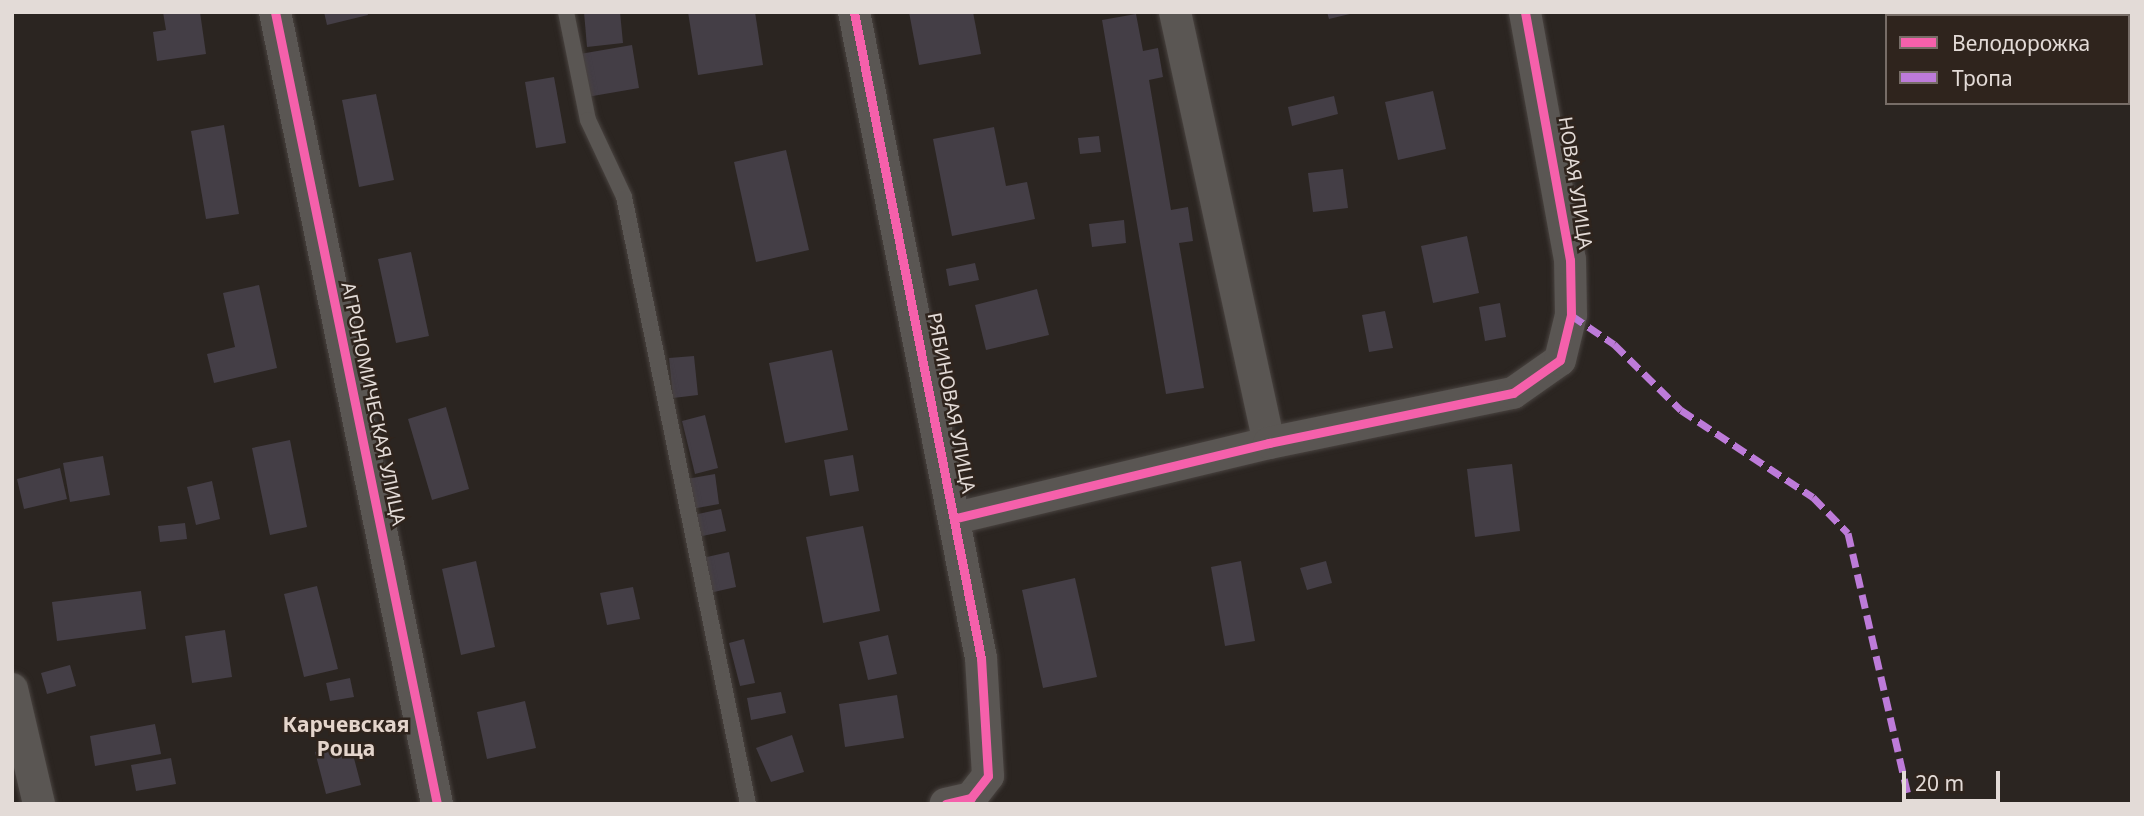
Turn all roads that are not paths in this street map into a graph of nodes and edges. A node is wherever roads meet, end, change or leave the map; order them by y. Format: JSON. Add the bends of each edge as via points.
{"nodes":[{"id":1,"x":275,"y":12,"type":"edge"},
{"id":2,"x":566,"y":12,"type":"edge"},
{"id":3,"x":854,"y":12,"type":"edge"},
{"id":4,"x":1175,"y":12,"type":"edge"},
{"id":5,"x":1525,"y":12,"type":"edge"},
{"id":6,"x":1269,"y":443,"type":"junction"},
{"id":7,"x":956,"y":518,"type":"junction"},
{"id":8,"x":12,"y":689,"type":"edge"},
{"id":9,"x":958,"y":801,"type":"edge"},
{"id":10,"x":39,"y":804,"type":"edge"},
{"id":11,"x":438,"y":804,"type":"edge"},
{"id":12,"x":748,"y":804,"type":"edge"}],
"edges":[{"from":1,"to":11,"type":"street","name":"АГРОНОМИЧЕСКАЯ УЛИЦА"},
{"from":2,"to":12,"type":"lane","via":[[588,120],[624,197]]},
{"from":3,"to":7,"type":"street","name":"РЯБИНОВАЯ УЛИЦА"},
{"from":4,"to":6,"type":"street"},
{"from":5,"to":6,"type":"street","name":"НОВАЯ УЛИЦА","via":[[1570,260],[1571,315],[1560,360],[1513,393]]},
{"from":6,"to":7,"type":"street"},
{"from":7,"to":9,"type":"street","name":"РЯБИНОВАЯ УЛИЦА","via":[[990,741],[988,776]]},
{"from":8,"to":10,"type":"street"}]}
